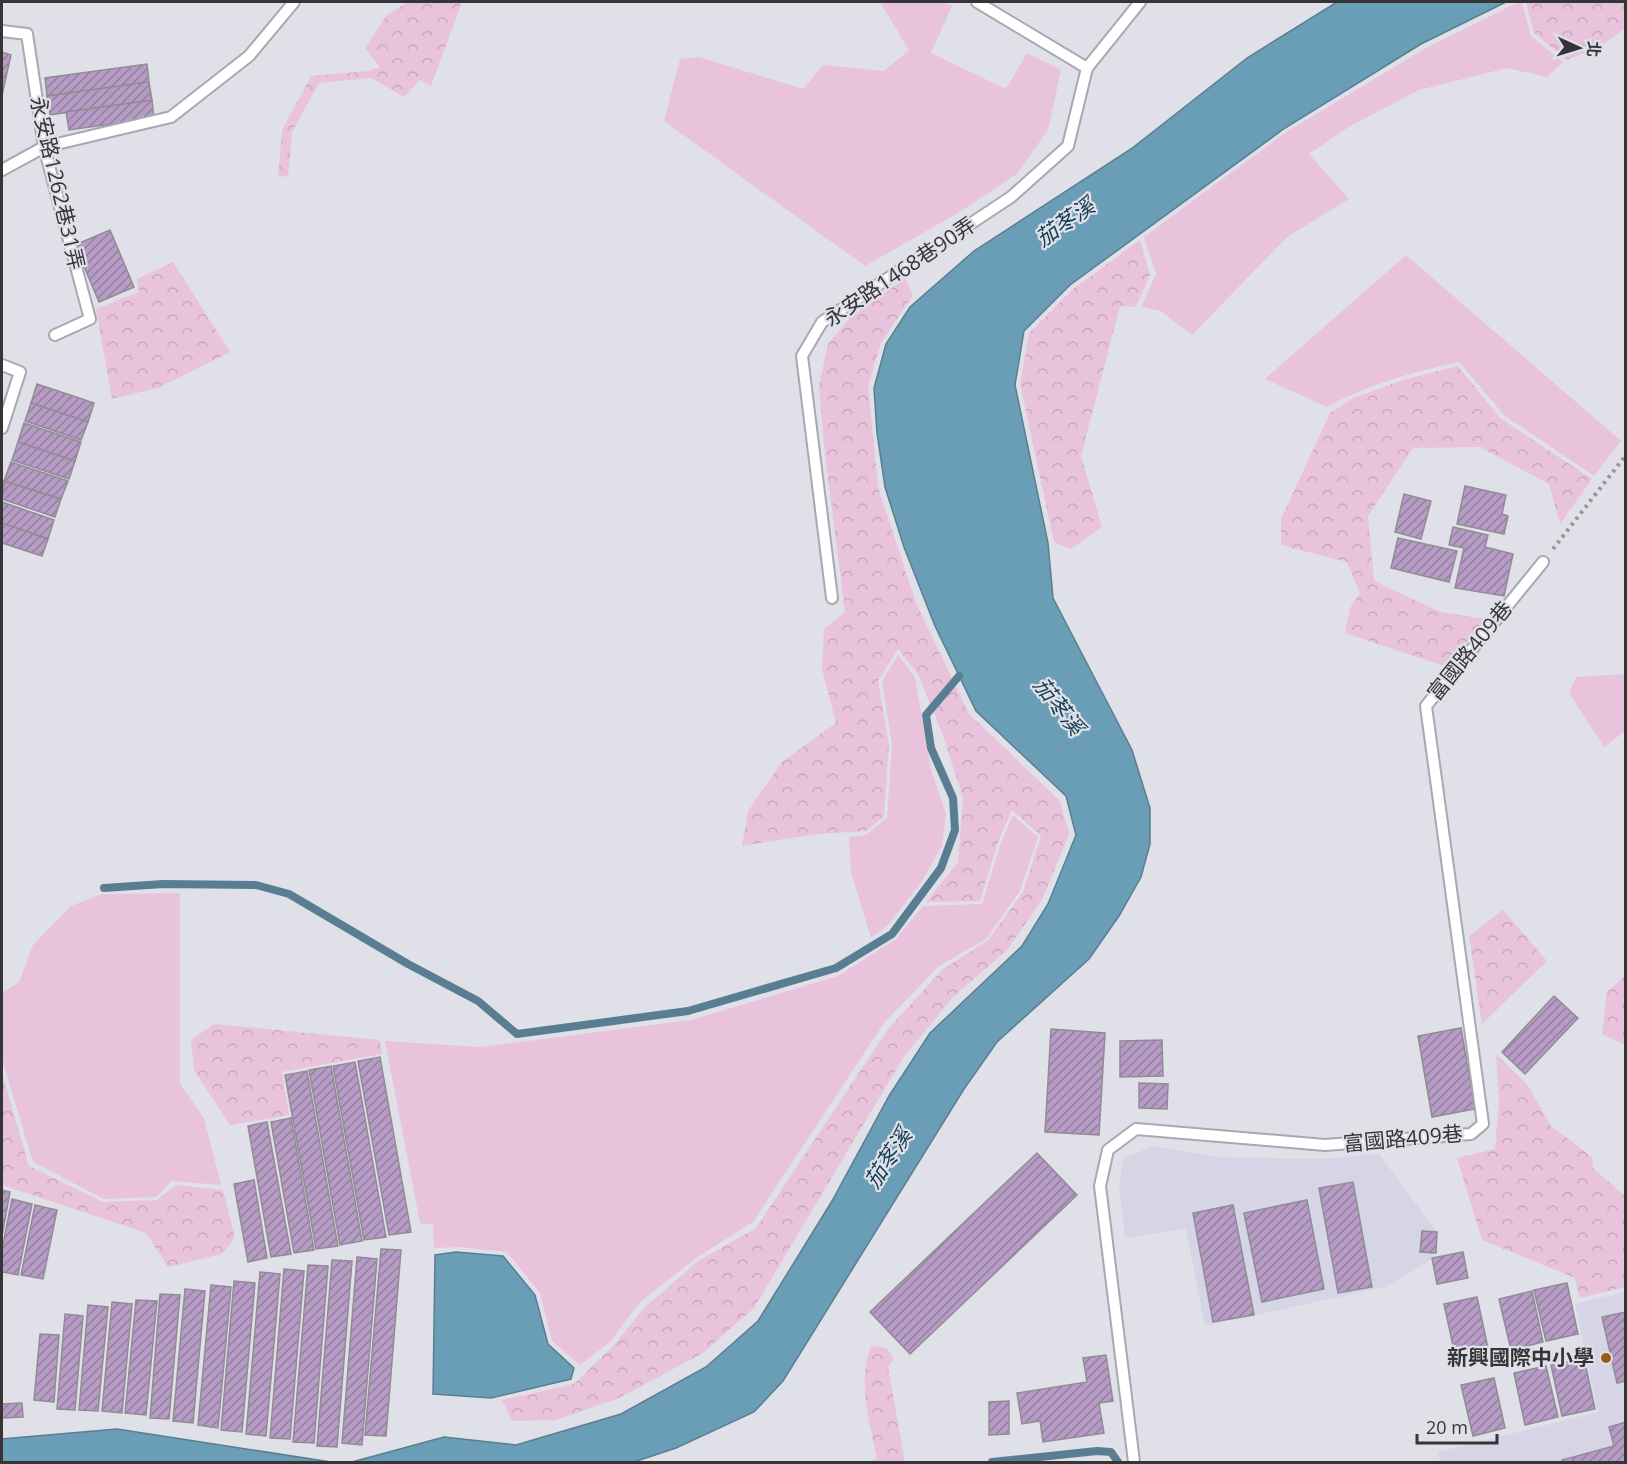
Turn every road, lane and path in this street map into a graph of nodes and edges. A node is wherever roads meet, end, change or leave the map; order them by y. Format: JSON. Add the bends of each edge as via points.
{"nodes":[{"id":1,"x":294,"y":2,"type":"edge"},
{"id":2,"x":977,"y":2,"type":"edge"},
{"id":3,"x":1140,"y":2,"type":"edge"},
{"id":4,"x":2,"y":31,"type":"edge"},
{"id":5,"x":1087,"y":68,"type":"junction"},
{"id":6,"x":44,"y":147,"type":"junction"},
{"id":7,"x":2,"y":170,"type":"edge"},
{"id":8,"x":56,"y":335,"type":"dead end"},
{"id":9,"x":2,"y":365,"type":"edge"},
{"id":10,"x":2,"y":428,"type":"edge"},
{"id":11,"x":1626,"y":455,"type":"edge"},
{"id":12,"x":1543,"y":561,"type":"joint"},
{"id":13,"x":832,"y":598,"type":"dead end"},
{"id":14,"x":1134,"y":1462,"type":"edge"}],
"edges":[{"from":1,"to":6,"type":"lane","via":[[249,56],[171,117]]},
{"from":2,"to":5,"type":"lane"},
{"from":3,"to":5,"type":"lane","name":"永安路1468巷90弄"},
{"from":4,"to":6,"type":"lane","name":"永安路1262巷31弄","via":[[27,34]]},
{"from":5,"to":13,"type":"lane","name":"永安路1468巷90弄","via":[[1068,146],[1011,197],[822,322],[802,356]]},
{"from":6,"to":7,"type":"lane"},
{"from":6,"to":8,"type":"lane","name":"永安路1262巷31弄","via":[[90,319]]},
{"from":9,"to":10,"type":"lane","via":[[20,372]]},
{"from":11,"to":12,"type":"path"},
{"from":12,"to":14,"type":"lane","name":"富國路409巷","via":[[1426,706],[1483,1124],[1471,1134],[1325,1145],[1136,1129],[1108,1150],[1100,1186]]}]}
